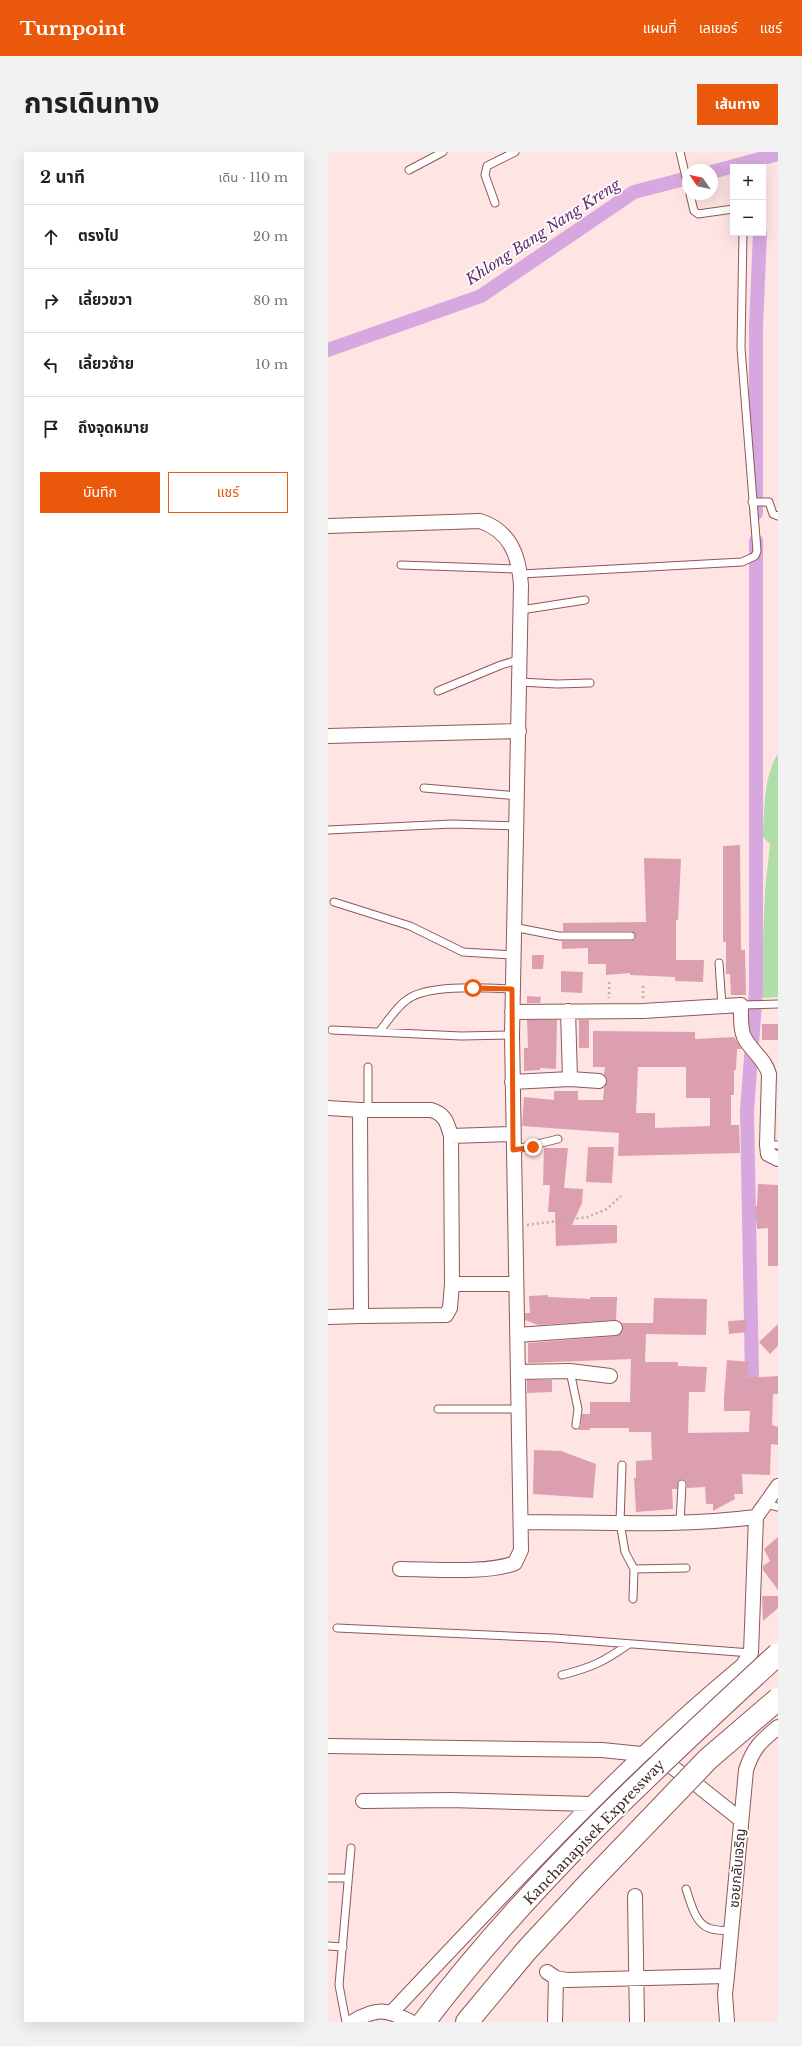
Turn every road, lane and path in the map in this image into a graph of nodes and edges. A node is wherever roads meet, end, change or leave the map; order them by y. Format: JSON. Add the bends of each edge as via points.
{"nodes":[{"id":1,"x":443,"y":152,"type":"edge"},
{"id":2,"x":515,"y":152,"type":"edge"},
{"id":3,"x":680,"y":152,"type":"edge"},
{"id":4,"x":682,"y":164,"type":"edge"},
{"id":5,"x":409,"y":170,"type":"dead end"},
{"id":6,"x":691,"y":200,"type":"edge"},
{"id":7,"x":495,"y":203,"type":"dead end"},
{"id":8,"x":730,"y":209,"type":"edge"},
{"id":9,"x":743,"y":236,"type":"edge"},
{"id":10,"x":752,"y":502,"type":"junction"},
{"id":11,"x":778,"y":516,"type":"edge"},
{"id":12,"x":328,"y":526,"type":"edge"},
{"id":13,"x":401,"y":565,"type":"dead end"},
{"id":14,"x":520,"y":571,"type":"junction"},
{"id":15,"x":585,"y":600,"type":"dead end"},
{"id":16,"x":521,"y":610,"type":"junction"},
{"id":17,"x":521,"y":659,"type":"junction"},
{"id":18,"x":520,"y":682,"type":"junction"},
{"id":19,"x":590,"y":683,"type":"dead end"},
{"id":20,"x":438,"y":691,"type":"dead end"},
{"id":21,"x":519,"y":732,"type":"junction"},
{"id":22,"x":328,"y":736,"type":"edge"},
{"id":23,"x":424,"y":788,"type":"dead end"},
{"id":24,"x":518,"y":796,"type":"junction"},
{"id":25,"x":516,"y":826,"type":"junction"},
{"id":26,"x":328,"y":830,"type":"edge"},
{"id":27,"x":334,"y":902,"type":"dead end"},
{"id":28,"x":513,"y":927,"type":"junction"},
{"id":29,"x":631,"y":936,"type":"dead end"},
{"id":30,"x":512,"y":955,"type":"junction"},
{"id":31,"x":719,"y":963,"type":"dead end"},
{"id":32,"x":609,"y":982,"type":"dead end"},
{"id":33,"x":512,"y":989,"type":"junction"},
{"id":34,"x":778,"y":1004,"type":"edge"},
{"id":35,"x":741,"y":1005,"type":"junction"},
{"id":36,"x":722,"y":1006,"type":"junction"},
{"id":37,"x":568,"y":1011,"type":"junction"},
{"id":38,"x":609,"y":1011,"type":"junction"},
{"id":39,"x":512,"y":1012,"type":"junction"},
{"id":40,"x":332,"y":1030,"type":"dead end"},
{"id":41,"x":379,"y":1032,"type":"junction"},
{"id":42,"x":512,"y":1035,"type":"junction"},
{"id":43,"x":368,"y":1067,"type":"dead end"},
{"id":44,"x":570,"y":1079,"type":"junction"},
{"id":45,"x":599,"y":1081,"type":"dead end"},
{"id":46,"x":512,"y":1082,"type":"junction"},
{"id":47,"x":773,"y":1093,"type":"edge"},
{"id":48,"x":328,"y":1108,"type":"edge"},
{"id":49,"x":364,"y":1110,"type":"junction"},
{"id":50,"x":512,"y":1134,"type":"junction"},
{"id":51,"x":451,"y":1136,"type":"junction"},
{"id":52,"x":558,"y":1139,"type":"dead end"},
{"id":53,"x":772,"y":1145,"type":"edge"},
{"id":54,"x":513,"y":1150,"type":"junction"},
{"id":55,"x":778,"y":1159,"type":"edge"},
{"id":56,"x":621,"y":1196,"type":"dead end"},
{"id":57,"x":515,"y":1226,"type":"junction"},
{"id":58,"x":452,"y":1284,"type":"junction"},
{"id":59,"x":516,"y":1284,"type":"junction"},
{"id":60,"x":361,"y":1316,"type":"junction"},
{"id":61,"x":328,"y":1317,"type":"edge"},
{"id":62,"x":615,"y":1328,"type":"dead end"},
{"id":63,"x":517,"y":1335,"type":"junction"},
{"id":64,"x":570,"y":1371,"type":"junction"},
{"id":65,"x":518,"y":1372,"type":"junction"},
{"id":66,"x":610,"y":1376,"type":"dead end"},
{"id":67,"x":438,"y":1409,"type":"dead end"},
{"id":68,"x":518,"y":1409,"type":"junction"},
{"id":69,"x":576,"y":1425,"type":"dead end"},
{"id":70,"x":622,"y":1465,"type":"dead end"},
{"id":71,"x":682,"y":1484,"type":"dead end"},
{"id":72,"x":778,"y":1486,"type":"edge"},
{"id":73,"x":771,"y":1506,"type":"edge"},
{"id":74,"x":756,"y":1517,"type":"junction"},
{"id":75,"x":521,"y":1522,"type":"junction"},
{"id":76,"x":620,"y":1522,"type":"junction"},
{"id":77,"x":680,"y":1523,"type":"junction"},
{"id":78,"x":686,"y":1568,"type":"dead end"},
{"id":79,"x":400,"y":1569,"type":"dead end"},
{"id":80,"x":634,"y":1569,"type":"junction"},
{"id":81,"x":632,"y":1599,"type":"dead end"},
{"id":82,"x":337,"y":1628,"type":"dead end"},
{"id":83,"x":629,"y":1644,"type":"junction"},
{"id":84,"x":751,"y":1653,"type":"junction"},
{"id":85,"x":778,"y":1654,"type":"edge"},
{"id":86,"x":562,"y":1675,"type":"dead end"},
{"id":87,"x":778,"y":1699,"type":"edge"},
{"id":88,"x":778,"y":1727,"type":"edge"},
{"id":89,"x":328,"y":1746,"type":"edge"},
{"id":90,"x":644,"y":1752,"type":"junction"},
{"id":91,"x":363,"y":1801,"type":"dead end"},
{"id":92,"x":590,"y":1804,"type":"junction"},
{"id":93,"x":741,"y":1820,"type":"junction"},
{"id":94,"x":351,"y":1848,"type":"dead end"},
{"id":95,"x":328,"y":1878,"type":"edge"},
{"id":96,"x":348,"y":1878,"type":"junction"},
{"id":97,"x":686,"y":1889,"type":"dead end"},
{"id":98,"x":635,"y":1896,"type":"dead end"},
{"id":99,"x":731,"y":1931,"type":"junction"},
{"id":100,"x":328,"y":1946,"type":"edge"},
{"id":101,"x":343,"y":1946,"type":"junction"},
{"id":102,"x":727,"y":1976,"type":"junction"},
{"id":103,"x":635,"y":1977,"type":"junction"},
{"id":104,"x":392,"y":2012,"type":"junction"},
{"id":105,"x":476,"y":2013,"type":"edge"},
{"id":106,"x":422,"y":2020,"type":"edge"},
{"id":107,"x":346,"y":2022,"type":"edge"},
{"id":108,"x":352,"y":2022,"type":"edge"},
{"id":109,"x":467,"y":2022,"type":"edge"},
{"id":110,"x":555,"y":2022,"type":"edge"},
{"id":111,"x":636,"y":2022,"type":"edge"},
{"id":112,"x":727,"y":2022,"type":"edge"}],
"edges":[{"from":1,"to":5,"type":"lane"},
{"from":2,"to":7,"type":"lane","via":[[487,166],[485,170]]},
{"from":3,"to":4,"type":"lane"},
{"from":6,"to":8,"type":"lane","via":[[694,212],[698,214]]},
{"from":9,"to":10,"type":"lane","via":[[741,348]]},
{"from":10,"to":11,"type":"lane","via":[[769,502],[773,514]]},
{"from":10,"to":14,"type":"lane","via":[[757,551],[755,556],[742,562]]},
{"from":12,"to":14,"type":"street","via":[[480,521],[499,530],[507,538]]},
{"from":13,"to":14,"type":"lane"},
{"from":14,"to":16,"type":"street"},
{"from":15,"to":16,"type":"lane"},
{"from":16,"to":17,"type":"street"},
{"from":17,"to":18,"type":"street"},
{"from":17,"to":20,"type":"lane"},
{"from":18,"to":19,"type":"lane"},
{"from":18,"to":21,"type":"street"},
{"from":21,"to":22,"type":"street"},
{"from":21,"to":24,"type":"street"},
{"from":23,"to":24,"type":"lane"},
{"from":24,"to":25,"type":"street"},
{"from":25,"to":26,"type":"lane","via":[[452,824]]},
{"from":25,"to":28,"type":"street"},
{"from":27,"to":30,"type":"lane","via":[[410,926],[463,952]]},
{"from":28,"to":29,"type":"lane","via":[[559,936]]},
{"from":28,"to":30,"type":"street"},
{"from":30,"to":33,"type":"street"},
{"from":31,"to":36,"type":"lane"},
{"from":32,"to":38,"type":"path"},
{"from":33,"to":39,"type":"street"},
{"from":33,"to":41,"type":"lane","via":[[473,988],[420,993],[408,998],[398,1007]]},
{"from":34,"to":35,"type":"lane"},
{"from":35,"to":36,"type":"street"},
{"from":35,"to":47,"type":"street","via":[[743,1035],[766,1065]]},
{"from":36,"to":38,"type":"street"},
{"from":37,"to":38,"type":"street"},
{"from":37,"to":39,"type":"street"},
{"from":37,"to":44,"type":"street"},
{"from":39,"to":42,"type":"street"},
{"from":40,"to":41,"type":"lane"},
{"from":41,"to":42,"type":"lane","via":[[461,1036]]},
{"from":42,"to":46,"type":"street"},
{"from":43,"to":49,"type":"lane"},
{"from":44,"to":45,"type":"street"},
{"from":44,"to":46,"type":"street"},
{"from":46,"to":50,"type":"street"},
{"from":47,"to":53,"type":"street"},
{"from":48,"to":49,"type":"street"},
{"from":49,"to":51,"type":"street","via":[[439,1112],[447,1120]]},
{"from":49,"to":60,"type":"street"},
{"from":50,"to":51,"type":"street"},
{"from":50,"to":54,"type":"street"},
{"from":51,"to":58,"type":"street"},
{"from":52,"to":54,"type":"lane"},
{"from":53,"to":55,"type":"street","via":[[768,1154]]},
{"from":54,"to":57,"type":"street"},
{"from":56,"to":57,"type":"path","via":[[607,1209],[588,1217]]},
{"from":57,"to":59,"type":"street"},
{"from":58,"to":59,"type":"street"},
{"from":58,"to":60,"type":"street","via":[[450,1308],[446,1315]]},
{"from":59,"to":63,"type":"street"},
{"from":60,"to":61,"type":"street"},
{"from":62,"to":63,"type":"street"},
{"from":63,"to":65,"type":"street"},
{"from":64,"to":65,"type":"street"},
{"from":64,"to":66,"type":"street"},
{"from":64,"to":69,"type":"lane","via":[[578,1409]]},
{"from":65,"to":68,"type":"street"},
{"from":67,"to":68,"type":"lane"},
{"from":68,"to":75,"type":"street"},
{"from":70,"to":76,"type":"lane"},
{"from":71,"to":77,"type":"lane"},
{"from":72,"to":73,"type":"street"},
{"from":73,"to":74,"type":"street"},
{"from":74,"to":77,"type":"street","via":[[719,1522]]},
{"from":74,"to":84,"type":"street"},
{"from":75,"to":76,"type":"street"},
{"from":75,"to":79,"type":"street","via":[[522,1550],[515,1564],[490,1569]]},
{"from":76,"to":77,"type":"street"},
{"from":76,"to":80,"type":"lane","via":[[626,1552]]},
{"from":78,"to":80,"type":"lane"},
{"from":80,"to":81,"type":"lane"},
{"from":82,"to":83,"type":"lane"},
{"from":83,"to":84,"type":"lane"},
{"from":83,"to":86,"type":"lane","via":[[604,1662]]},
{"from":84,"to":90,"type":"street","via":[[742,1666]]},
{"from":85,"to":106,"type":"highway","name":"Kanchanapisek Expressway","bridge":true,"via":[[596,1826]]},
{"from":87,"to":105,"type":"highway","bridge":true,"via":[[708,1759],[557,1917]]},
{"from":88,"to":93,"type":"street","name":"ซอยกลับเจริญ","via":[[756,1746],[751,1755],[746,1770]]},
{"from":89,"to":90,"type":"street"},
{"from":90,"to":92,"type":"street"},
{"from":90,"to":93,"type":"street","via":[[697,1785]]},
{"from":91,"to":92,"type":"street","via":[[450,1800]]},
{"from":92,"to":104,"type":"street"},
{"from":93,"to":99,"type":"street","name":"ซอยกลับเจริญ"},
{"from":94,"to":96,"type":"lane"},
{"from":95,"to":96,"type":"lane"},
{"from":96,"to":101,"type":"lane"},
{"from":97,"to":99,"type":"lane","via":[[702,1924],[708,1928]]},
{"from":98,"to":103,"type":"street"},
{"from":99,"to":102,"type":"street","name":"ซอยกลับเจริญ"},
{"from":100,"to":101,"type":"lane"},
{"from":101,"to":107,"type":"lane","via":[[340,1985]]},
{"from":102,"to":103,"type":"street"},
{"from":102,"to":112,"type":"street","name":"ซอยกลับเจริญ"},
{"from":103,"to":110,"type":"street","via":[[567,1980],[552,1975]]},
{"from":103,"to":111,"type":"street"},
{"from":104,"to":106,"type":"street"},
{"from":104,"to":108,"type":"street","via":[[374,2012]]},
{"from":105,"to":109,"type":"highway"}]}
